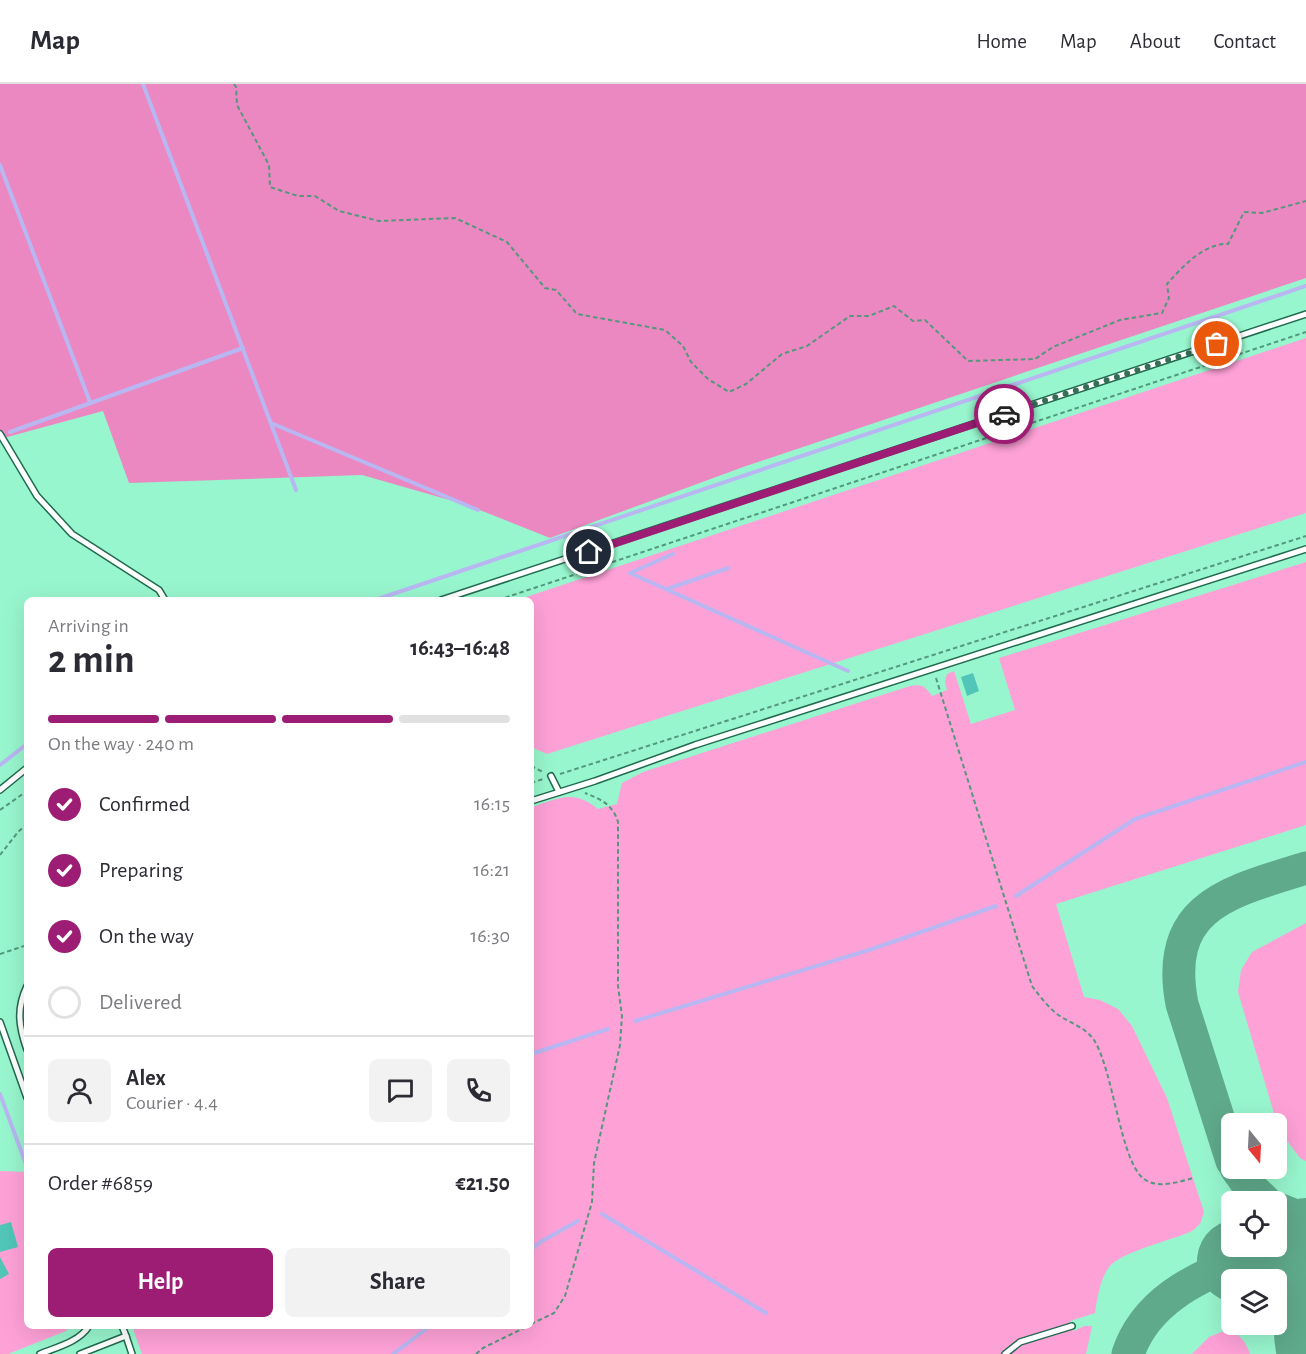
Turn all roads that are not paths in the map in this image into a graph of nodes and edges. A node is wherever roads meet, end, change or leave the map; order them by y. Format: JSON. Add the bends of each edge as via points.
{"nodes":[{"id":1,"x":1306,"y":314,"type":"edge"},
{"id":2,"x":0,"y":434,"type":"edge"},
{"id":3,"x":1306,"y":549,"type":"edge"},
{"id":4,"x":163,"y":597,"type":"edge"},
{"id":5,"x":450,"y":597,"type":"edge"},
{"id":6,"x":24,"y":770,"type":"edge"},
{"id":7,"x":551,"y":776,"type":"road end"},
{"id":8,"x":0,"y":790,"type":"edge"},
{"id":9,"x":559,"y":792,"type":"junction"},
{"id":10,"x":534,"y":800,"type":"edge"},
{"id":11,"x":24,"y":995,"type":"edge"},
{"id":12,"x":0,"y":1022,"type":"edge"},
{"id":13,"x":24,"y":1041,"type":"edge"},
{"id":14,"x":24,"y":1090,"type":"edge"},
{"id":15,"x":1071,"y":1326,"type":"dead end"},
{"id":16,"x":87,"y":1329,"type":"edge"},
{"id":17,"x":123,"y":1329,"type":"edge"},
{"id":18,"x":126,"y":1336,"type":"junction"},
{"id":19,"x":40,"y":1354,"type":"edge"},
{"id":20,"x":80,"y":1354,"type":"edge"},
{"id":21,"x":132,"y":1354,"type":"edge"},
{"id":22,"x":1005,"y":1354,"type":"edge"}],
"edges":[{"from":1,"to":5,"type":"lane"},
{"from":2,"to":4,"type":"lane","via":[[37,496],[72,534],[159,590]]},
{"from":3,"to":9,"type":"lane"},
{"from":6,"to":8,"type":"lane"},
{"from":7,"to":9,"type":"lane"},
{"from":9,"to":10,"type":"lane"},
{"from":11,"to":13,"type":"lane","via":[[19,1011]]},
{"from":12,"to":14,"type":"lane"},
{"from":15,"to":22,"type":"lane","via":[[1020,1342]]},
{"from":16,"to":19,"type":"lane","via":[[70,1342]]},
{"from":17,"to":18,"type":"lane"},
{"from":18,"to":20,"type":"lane"},
{"from":18,"to":21,"type":"lane"}]}
